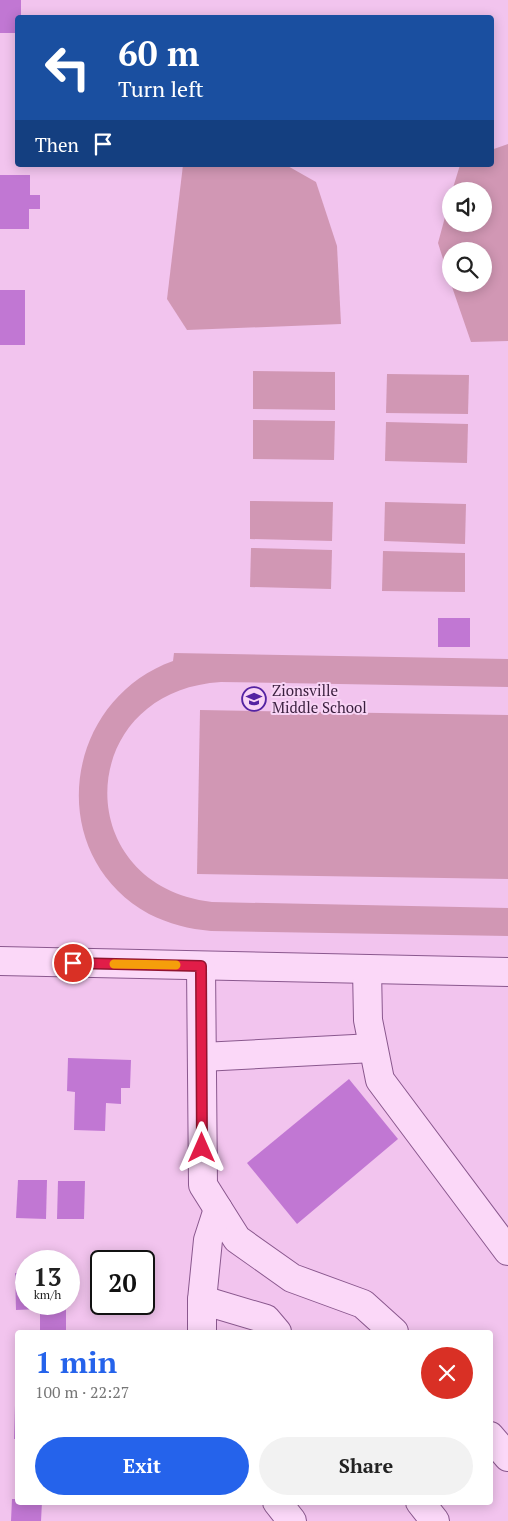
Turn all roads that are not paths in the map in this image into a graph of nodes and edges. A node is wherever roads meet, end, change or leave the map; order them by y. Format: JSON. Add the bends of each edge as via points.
{"nodes":[{"id":1,"x":0,"y":961,"type":"edge"},
{"id":2,"x":201,"y":966,"type":"junction"},
{"id":3,"x":368,"y":969,"type":"junction"},
{"id":4,"x":508,"y":972,"type":"edge"},
{"id":5,"x":373,"y":1048,"type":"junction"},
{"id":6,"x":202,"y":1057,"type":"junction"},
{"id":7,"x":218,"y":1209,"type":"junction"},
{"id":8,"x":508,"y":1251,"type":"edge"},
{"id":9,"x":202,"y":1300,"type":"junction"},
{"id":10,"x":202,"y":1330,"type":"edge"},
{"id":11,"x":275,"y":1330,"type":"edge"},
{"id":12,"x":392,"y":1330,"type":"edge"},
{"id":13,"x":493,"y":1440,"type":"edge"},
{"id":14,"x":508,"y":1457,"type":"edge"},
{"id":15,"x":279,"y":1505,"type":"edge"},
{"id":16,"x":422,"y":1505,"type":"edge"},
{"id":17,"x":292,"y":1521,"type":"edge"},
{"id":18,"x":435,"y":1521,"type":"edge"}],
"edges":[{"from":1,"to":2,"type":"lane"},
{"from":2,"to":3,"type":"lane"},
{"from":2,"to":6,"type":"lane"},
{"from":3,"to":4,"type":"lane"},
{"from":3,"to":5,"type":"lane","via":[[368,1020]]},
{"from":5,"to":6,"type":"lane"},
{"from":5,"to":8,"type":"lane","via":[[380,1080]]},
{"from":6,"to":7,"type":"lane","via":[[203,1185]]},
{"from":7,"to":9,"type":"lane","via":[[208,1240]]},
{"from":7,"to":12,"type":"lane","via":[[238,1239],[292,1278],[363,1304]]},
{"from":9,"to":10,"type":"lane"},
{"from":9,"to":11,"type":"lane","via":[[266,1319]]},
{"from":13,"to":14,"type":"lane"},
{"from":15,"to":17,"type":"lane"},
{"from":16,"to":18,"type":"lane"}]}
